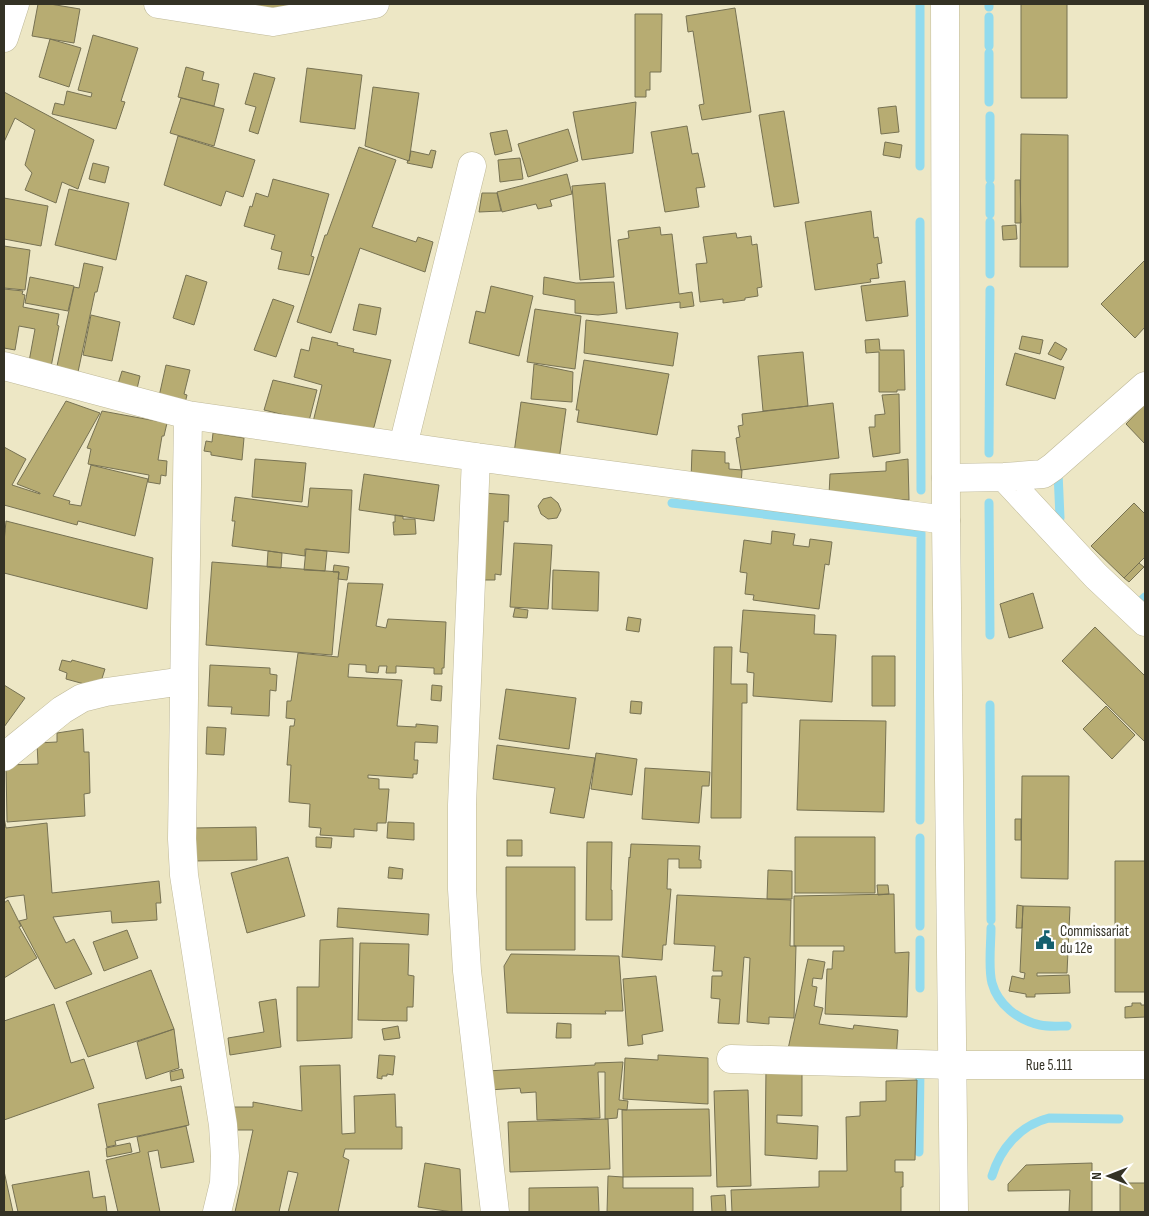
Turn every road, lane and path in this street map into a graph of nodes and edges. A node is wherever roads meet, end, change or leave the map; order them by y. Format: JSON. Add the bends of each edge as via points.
{"nodes":[{"id":1,"x":15,"y":4,"type":"edge"},
{"id":2,"x":158,"y":4,"type":"edge"},
{"id":3,"x":375,"y":4,"type":"edge"},
{"id":4,"x":945,"y":4,"type":"edge"},
{"id":5,"x":4,"y":38,"type":"edge"},
{"id":6,"x":472,"y":166,"type":"dead end"},
{"id":7,"x":4,"y":366,"type":"edge"},
{"id":8,"x":1145,"y":386,"type":"edge"},
{"id":9,"x":188,"y":415,"type":"junction"},
{"id":10,"x":403,"y":446,"type":"junction"},
{"id":11,"x":476,"y":457,"type":"junction"},
{"id":12,"x":1004,"y":477,"type":"junction"},
{"id":13,"x":946,"y":478,"type":"junction"},
{"id":14,"x":946,"y":520,"type":"junction"},
{"id":15,"x":1145,"y":622,"type":"edge"},
{"id":16,"x":184,"y":681,"type":"junction"},
{"id":17,"x":4,"y":757,"type":"edge"},
{"id":18,"x":731,"y":1059,"type":"dead end"},
{"id":19,"x":953,"y":1065,"type":"junction"},
{"id":20,"x":1145,"y":1065,"type":"edge"},
{"id":21,"x":217,"y":1212,"type":"edge"},
{"id":22,"x":495,"y":1212,"type":"edge"},
{"id":23,"x":954,"y":1212,"type":"edge"}],
"edges":[{"from":1,"to":5,"type":"street"},
{"from":2,"to":3,"type":"street","via":[[273,22]]},
{"from":4,"to":13,"type":"street"},
{"from":6,"to":10,"type":"street"},
{"from":7,"to":9,"type":"street"},
{"from":8,"to":12,"type":"street","via":[[1043,474]]},
{"from":9,"to":10,"type":"street"},
{"from":9,"to":16,"type":"street"},
{"from":10,"to":11,"type":"street"},
{"from":11,"to":14,"type":"street"},
{"from":11,"to":22,"type":"street","via":[[462,805],[462,889],[467,971]]},
{"from":12,"to":13,"type":"street"},
{"from":12,"to":15,"type":"street","via":[[1096,576]]},
{"from":13,"to":14,"type":"street"},
{"from":14,"to":19,"type":"street"},
{"from":16,"to":17,"type":"street","via":[[82,698]]},
{"from":16,"to":21,"type":"street","via":[[184,875],[223,1125],[224,1183]]},
{"from":18,"to":19,"type":"street","name":"Rue 5.111"},
{"from":19,"to":20,"type":"street","name":"Rue 5.111"},
{"from":19,"to":23,"type":"street"}]}
